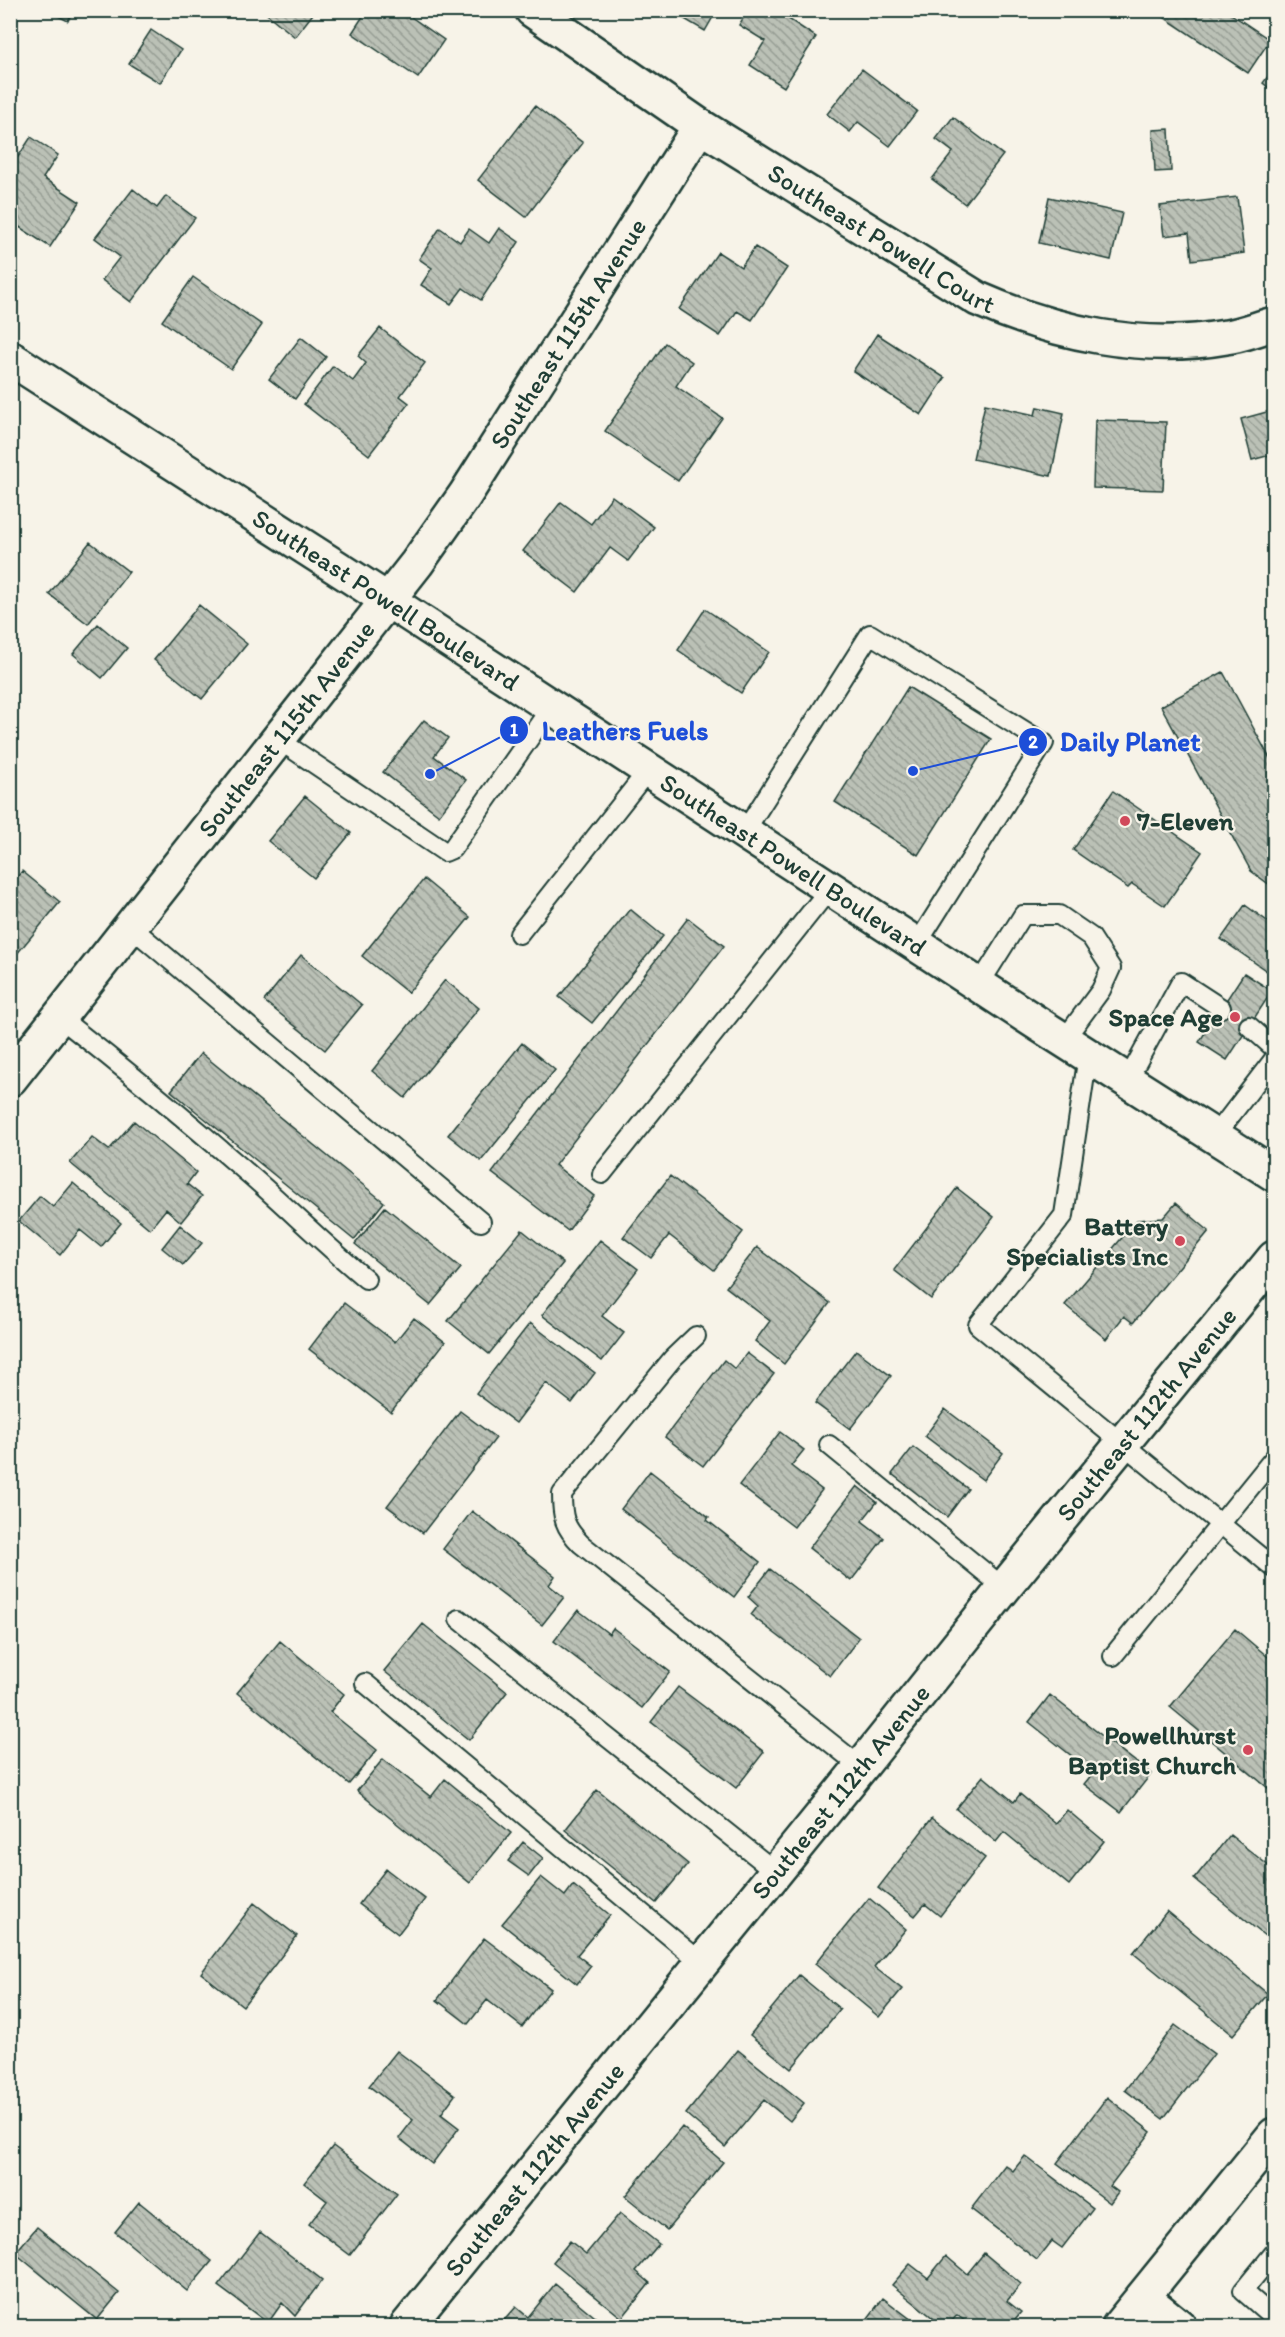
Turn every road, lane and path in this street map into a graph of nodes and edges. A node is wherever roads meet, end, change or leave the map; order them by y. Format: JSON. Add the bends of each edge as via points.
{"nodes":[{"id":1,"x":532,"y":10,"type":"edge"},
{"id":2,"x":700,"y":126,"type":"junction"},
{"id":3,"x":1275,"y":324,"type":"edge"},
{"id":4,"x":10,"y":358,"type":"edge"},
{"id":5,"x":389,"y":601,"type":"junction"},
{"id":6,"x":552,"y":706,"type":"junction"},
{"id":7,"x":279,"y":740,"type":"junction"},
{"id":8,"x":649,"y":769,"type":"junction"},
{"id":9,"x":746,"y":831,"type":"junction"},
{"id":10,"x":831,"y":887,"type":"junction"},
{"id":11,"x":131,"y":927,"type":"junction"},
{"id":12,"x":519,"y":934,"type":"dead end"},
{"id":13,"x":917,"y":944,"type":"junction"},
{"id":14,"x":979,"y":985,"type":"junction"},
{"id":15,"x":1221,"y":1008,"type":"dead end"},
{"id":16,"x":59,"y":1017,"type":"junction"},
{"id":17,"x":1250,"y":1026,"type":"dead end"},
{"id":18,"x":1076,"y":1047,"type":"junction"},
{"id":19,"x":1275,"y":1048,"type":"edge"},
{"id":20,"x":1275,"y":1059,"type":"edge"},
{"id":21,"x":10,"y":1079,"type":"edge"},
{"id":22,"x":1127,"y":1081,"type":"junction"},
{"id":23,"x":1215,"y":1136,"type":"junction"},
{"id":24,"x":602,"y":1174,"type":"dead end"},
{"id":25,"x":1275,"y":1174,"type":"edge"},
{"id":26,"x":481,"y":1222,"type":"dead end"},
{"id":27,"x":1275,"y":1258,"type":"edge"},
{"id":28,"x":366,"y":1279,"type":"dead end"},
{"id":29,"x":696,"y":1336,"type":"dead end"},
{"id":30,"x":1123,"y":1444,"type":"junction"},
{"id":31,"x":829,"y":1445,"type":"dead end"},
{"id":32,"x":1275,"y":1458,"type":"edge"},
{"id":33,"x":1221,"y":1524,"type":"junction"},
{"id":34,"x":1275,"y":1568,"type":"edge"},
{"id":35,"x":1004,"y":1588,"type":"junction"},
{"id":36,"x":459,"y":1619,"type":"dead end"},
{"id":37,"x":1113,"y":1656,"type":"dead end"},
{"id":38,"x":365,"y":1683,"type":"dead end"},
{"id":39,"x":861,"y":1767,"type":"junction"},
{"id":40,"x":776,"y":1872,"type":"junction"},
{"id":41,"x":702,"y":1963,"type":"junction"},
{"id":42,"x":1275,"y":2135,"type":"edge"},
{"id":43,"x":1275,"y":2253,"type":"edge"},
{"id":44,"x":1143,"y":2297,"type":"junction"},
{"id":45,"x":1275,"y":2318,"type":"edge"},
{"id":46,"x":407,"y":2326,"type":"edge"},
{"id":47,"x":1119,"y":2326,"type":"edge"},
{"id":48,"x":1179,"y":2326,"type":"edge"}],
"edges":[{"from":1,"to":2,"type":"main road","name":"Southeast Powell Court"},
{"from":2,"to":3,"type":"main road","name":"Southeast Powell Court","via":[[978,299],[1017,317],[1100,338],[1185,342],[1227,337]]},
{"from":2,"to":5,"type":"main road","name":"Southeast 115th Avenue","via":[[465,495]]},
{"from":4,"to":5,"type":"main road","name":"Southeast Powell Boulevard"},
{"from":5,"to":6,"type":"main road","name":"Southeast Powell Boulevard"},
{"from":5,"to":7,"type":"main road","name":"Southeast 115th Avenue"},
{"from":6,"to":7,"type":"lane","via":[[452,849],[446,852]]},
{"from":6,"to":8,"type":"main road","name":"Southeast Powell Boulevard"},
{"from":7,"to":11,"type":"main road","name":"Southeast 115th Avenue"},
{"from":8,"to":9,"type":"main road","name":"Southeast Powell Boulevard"},
{"from":8,"to":12,"type":"lane"},
{"from":9,"to":10,"type":"main road","name":"Southeast Powell Boulevard"},
{"from":9,"to":13,"type":"lane","via":[[870,634],[1044,743]]},
{"from":10,"to":13,"type":"main road","name":"Southeast Powell Boulevard"},
{"from":10,"to":24,"type":"lane"},
{"from":11,"to":16,"type":"main road","name":"Southeast 115th Avenue"},
{"from":11,"to":26,"type":"lane"},
{"from":13,"to":14,"type":"main road","name":"Southeast Powell Boulevard"},
{"from":14,"to":18,"type":"main road","name":"Southeast Powell Boulevard"},
{"from":14,"to":18,"type":"lane","via":[[1023,915],[1059,915],[1091,937],[1112,968]]},
{"from":15,"to":22,"type":"lane","via":[[1181,982]]},
{"from":16,"to":21,"type":"main road","name":"Southeast 115th Avenue"},
{"from":16,"to":28,"type":"lane","via":[[242,1168]]},
{"from":17,"to":19,"type":"lane"},
{"from":18,"to":22,"type":"main road","name":"Southeast Powell Boulevard"},
{"from":18,"to":30,"type":"lane","via":[[1064,1215],[978,1325]]},
{"from":20,"to":23,"type":"lane"},
{"from":22,"to":23,"type":"main road","name":"Southeast Powell Boulevard"},
{"from":23,"to":25,"type":"main road","name":"Southeast Powell Boulevard"},
{"from":27,"to":30,"type":"main road","name":"Southeast 112th Avenue"},
{"from":29,"to":39,"type":"lane","via":[[562,1494],[562,1516],[581,1544]]},
{"from":30,"to":33,"type":"lane"},
{"from":30,"to":35,"type":"main road","name":"Southeast 112th Avenue"},
{"from":31,"to":35,"type":"lane"},
{"from":32,"to":33,"type":"lane"},
{"from":33,"to":34,"type":"lane"},
{"from":33,"to":37,"type":"lane"},
{"from":35,"to":39,"type":"main road","name":"Southeast 112th Avenue"},
{"from":36,"to":40,"type":"lane"},
{"from":38,"to":41,"type":"lane"},
{"from":39,"to":40,"type":"main road","name":"Southeast 112th Avenue"},
{"from":40,"to":41,"type":"main road","name":"Southeast 112th Avenue"},
{"from":41,"to":46,"type":"main road","name":"Southeast 112th Avenue"},
{"from":42,"to":44,"type":"main road"},
{"from":43,"to":45,"type":"lane","via":[[1243,2291]]},
{"from":44,"to":47,"type":"main road"},
{"from":44,"to":48,"type":"main road"}]}
